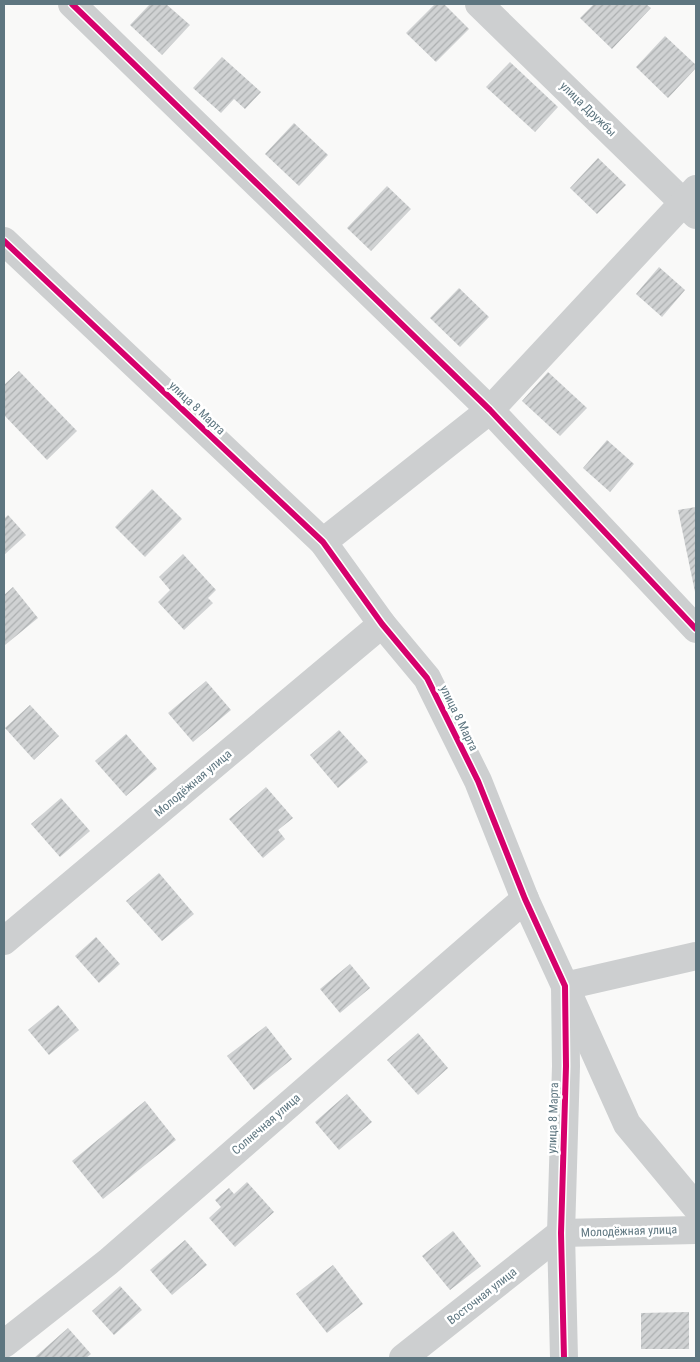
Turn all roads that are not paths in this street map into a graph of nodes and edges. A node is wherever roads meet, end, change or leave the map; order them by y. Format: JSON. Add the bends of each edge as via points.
{"nodes":[{"id":1,"x":72,"y":4,"type":"edge"},
{"id":2,"x":479,"y":4,"type":"edge"},
{"id":3,"x":692,"y":202,"type":"edge"},
{"id":4,"x":4,"y":241,"type":"edge"},
{"id":5,"x":490,"y":410,"type":"junction"},
{"id":6,"x":323,"y":542,"type":"junction"},
{"id":7,"x":382,"y":624,"type":"junction"},
{"id":8,"x":696,"y":629,"type":"edge"},
{"id":9,"x":525,"y":899,"type":"junction"},
{"id":10,"x":4,"y":942,"type":"edge"},
{"id":11,"x":696,"y":956,"type":"edge"},
{"id":12,"x":565,"y":986,"type":"junction"},
{"id":13,"x":696,"y":1207,"type":"edge"},
{"id":14,"x":696,"y":1230,"type":"edge"},
{"id":15,"x":561,"y":1233,"type":"junction"},
{"id":16,"x":4,"y":1344,"type":"edge"},
{"id":17,"x":403,"y":1358,"type":"edge"},
{"id":18,"x":564,"y":1358,"type":"edge"}],
"edges":[{"from":1,"to":5,"type":"street"},
{"from":2,"to":3,"type":"street","name":"улица Дружбы"},
{"from":3,"to":5,"type":"street"},
{"from":4,"to":6,"type":"street","name":"улица 8 Марта"},
{"from":5,"to":6,"type":"street"},
{"from":5,"to":8,"type":"street"},
{"from":6,"to":7,"type":"street","name":"улица 8 Марта"},
{"from":7,"to":9,"type":"street","name":"улица 8 Марта","via":[[427,678],[478,781]]},
{"from":7,"to":10,"type":"street","name":"Молодёжная улица"},
{"from":9,"to":12,"type":"street","name":"улица 8 Марта"},
{"from":9,"to":16,"type":"street","name":"Солнечная улица","via":[[108,1262]]},
{"from":11,"to":12,"type":"street"},
{"from":12,"to":13,"type":"street","via":[[627,1124]]},
{"from":12,"to":15,"type":"street","name":"улица 8 Марта"},
{"from":14,"to":15,"type":"street","name":"Молодёжная улица"},
{"from":15,"to":17,"type":"street","name":"Восточная улица"},
{"from":15,"to":18,"type":"street","name":"улица 8 Марта"}]}
